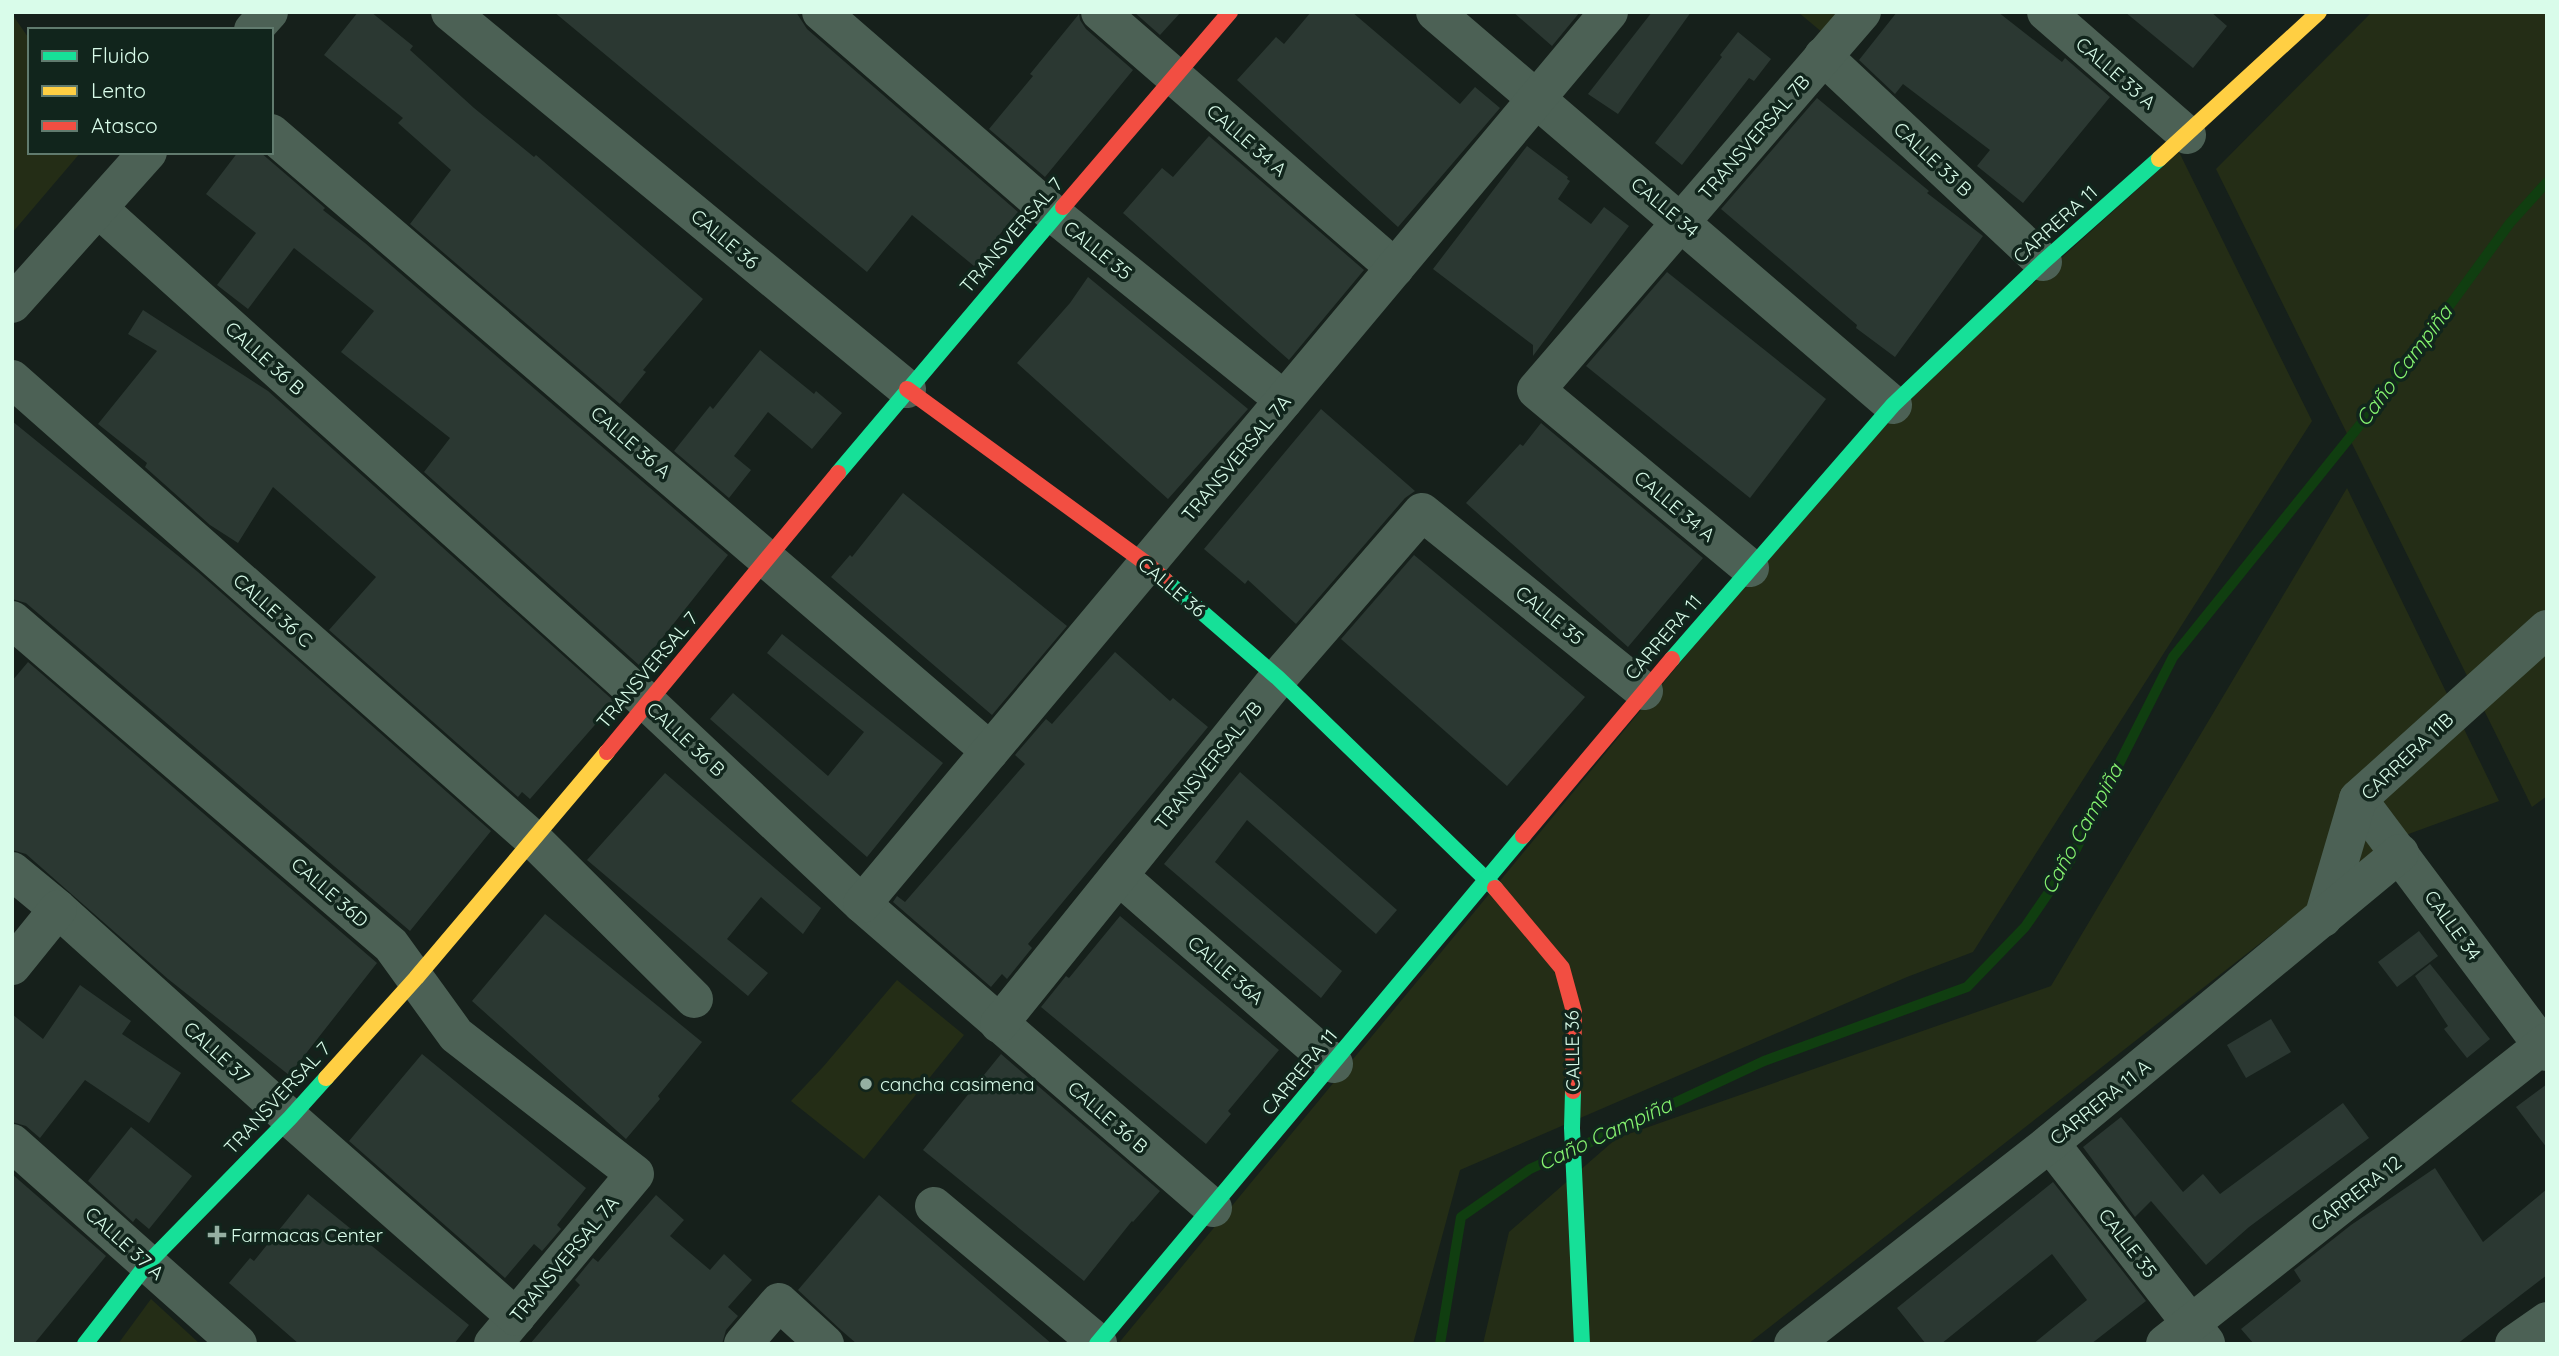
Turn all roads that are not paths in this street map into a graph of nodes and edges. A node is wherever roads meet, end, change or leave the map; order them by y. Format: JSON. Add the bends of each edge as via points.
{"nodes":[{"id":1,"x":268,"y":12,"type":"edge"},
{"id":2,"x":450,"y":12,"type":"edge"},
{"id":3,"x":821,"y":12,"type":"edge"},
{"id":4,"x":1100,"y":12,"type":"edge"},
{"id":5,"x":1230,"y":12,"type":"edge"},
{"id":6,"x":1435,"y":12,"type":"edge"},
{"id":7,"x":1609,"y":12,"type":"edge"},
{"id":8,"x":1861,"y":12,"type":"edge"},
{"id":9,"x":2046,"y":12,"type":"edge"},
{"id":10,"x":2319,"y":12,"type":"edge"},
{"id":11,"x":255,"y":28,"type":"edge"},
{"id":12,"x":1824,"y":56,"type":"junction"},
{"id":13,"x":1174,"y":77,"type":"junction"},
{"id":14,"x":1537,"y":99,"type":"junction"},
{"id":15,"x":273,"y":134,"type":"edge"},
{"id":16,"x":2187,"y":135,"type":"junction"},
{"id":17,"x":146,"y":154,"type":"edge"},
{"id":18,"x":99,"y":209,"type":"junction"},
{"id":19,"x":1056,"y":216,"type":"junction"},
{"id":20,"x":1681,"y":221,"type":"junction"},
{"id":21,"x":2043,"y":262,"type":"junction"},
{"id":22,"x":1395,"y":268,"type":"junction"},
{"id":23,"x":12,"y":304,"type":"edge"},
{"id":24,"x":12,"y":379,"type":"edge"},
{"id":25,"x":907,"y":389,"type":"junction"},
{"id":26,"x":1536,"y":390,"type":"joint"},
{"id":27,"x":1284,"y":400,"type":"junction"},
{"id":28,"x":1893,"y":405,"type":"junction"},
{"id":29,"x":1422,"y":512,"type":"joint"},
{"id":30,"x":767,"y":559,"type":"junction"},
{"id":31,"x":1147,"y":564,"type":"junction"},
{"id":32,"x":1750,"y":568,"type":"junction"},
{"id":33,"x":12,"y":620,"type":"edge"},
{"id":34,"x":2547,"y":629,"type":"edge"},
{"id":35,"x":1278,"y":678,"type":"junction"},
{"id":36,"x":1644,"y":691,"type":"junction"},
{"id":37,"x":647,"y":702,"type":"junction"},
{"id":38,"x":990,"y":751,"type":"junction"},
{"id":39,"x":2358,"y":799,"type":"junction"},
{"id":40,"x":534,"y":840,"type":"junction"},
{"id":41,"x":2400,"y":853,"type":"junction"},
{"id":42,"x":12,"y":871,"type":"edge"},
{"id":43,"x":1119,"y":876,"type":"junction"},
{"id":44,"x":1488,"y":880,"type":"junction"},
{"id":45,"x":862,"y":904,"type":"junction"},
{"id":46,"x":58,"y":909,"type":"junction"},
{"id":47,"x":2323,"y":918,"type":"junction"},
{"id":48,"x":12,"y":966,"type":"edge"},
{"id":49,"x":416,"y":978,"type":"junction"},
{"id":50,"x":694,"y":999,"type":"dead end"},
{"id":51,"x":999,"y":1024,"type":"junction"},
{"id":52,"x":2545,"y":1047,"type":"edge"},
{"id":53,"x":1334,"y":1064,"type":"junction"},
{"id":54,"x":290,"y":1118,"type":"junction"},
{"id":55,"x":12,"y":1143,"type":"edge"},
{"id":56,"x":2050,"y":1143,"type":"junction"},
{"id":57,"x":635,"y":1174,"type":"joint"},
{"id":58,"x":934,"y":1206,"type":"dead end"},
{"id":59,"x":1213,"y":1208,"type":"junction"},
{"id":60,"x":148,"y":1263,"type":"junction"},
{"id":61,"x":2547,"y":1321,"type":"edge"},
{"id":62,"x":504,"y":1330,"type":"edge"},
{"id":63,"x":2187,"y":1337,"type":"edge"},
{"id":64,"x":1097,"y":1343,"type":"edge"},
{"id":65,"x":85,"y":1344,"type":"edge"},
{"id":66,"x":238,"y":1344,"type":"edge"},
{"id":67,"x":743,"y":1344,"type":"edge"},
{"id":68,"x":825,"y":1344,"type":"edge"},
{"id":69,"x":1582,"y":1344,"type":"edge"},
{"id":70,"x":1793,"y":1344,"type":"edge"},
{"id":71,"x":2514,"y":1344,"type":"edge"}],
"edges":[{"from":1,"to":11,"type":"street"},
{"from":2,"to":25,"type":"street","name":"CALLE 36"},
{"from":3,"to":19,"type":"street","name":"CALLE 35"},
{"from":4,"to":13,"type":"street","name":"CALLE 34 A"},
{"from":5,"to":13,"type":"street","name":"TRANSVERSAL 7"},
{"from":6,"to":14,"type":"street","name":"CALLE 34"},
{"from":7,"to":14,"type":"street","name":"TRANSVERSAL 7A"},
{"from":8,"to":12,"type":"street","name":"TRANSVERSAL 7B"},
{"from":9,"to":16,"type":"street","name":"CALLE 33 A"},
{"from":10,"to":16,"type":"street","name":"CARRERA 11"},
{"from":12,"to":20,"type":"street","name":"TRANSVERSAL 7B"},
{"from":12,"to":21,"type":"street","name":"CALLE 33 B"},
{"from":13,"to":19,"type":"street","name":"TRANSVERSAL 7"},
{"from":13,"to":22,"type":"street","name":"CALLE 34 A"},
{"from":14,"to":20,"type":"street","name":"CALLE 34"},
{"from":14,"to":22,"type":"street","name":"TRANSVERSAL 7A"},
{"from":15,"to":30,"type":"street","name":"CALLE 36 A"},
{"from":16,"to":21,"type":"street","name":"CARRERA 11"},
{"from":17,"to":18,"type":"street"},
{"from":18,"to":23,"type":"street"},
{"from":18,"to":37,"type":"street","name":"CALLE 36 B"},
{"from":19,"to":25,"type":"street","name":"TRANSVERSAL 7"},
{"from":19,"to":27,"type":"street","name":"CALLE 35"},
{"from":20,"to":26,"type":"street","name":"TRANSVERSAL 7B"},
{"from":20,"to":28,"type":"street","name":"CALLE 34"},
{"from":21,"to":28,"type":"street","name":"CARRERA 11"},
{"from":22,"to":27,"type":"street","name":"TRANSVERSAL 7A"},
{"from":24,"to":40,"type":"street","name":"CALLE 36 C"},
{"from":25,"to":30,"type":"street","name":"TRANSVERSAL 7"},
{"from":25,"to":31,"type":"street","name":"CALLE 36"},
{"from":26,"to":32,"type":"street","name":"CALLE 34 A"},
{"from":27,"to":31,"type":"street","name":"TRANSVERSAL 7A"},
{"from":28,"to":32,"type":"street","name":"CARRERA 11"},
{"from":29,"to":35,"type":"street","name":"TRANSVERSAL 7B"},
{"from":29,"to":36,"type":"street","name":"CALLE 35"},
{"from":30,"to":37,"type":"street","name":"TRANSVERSAL 7"},
{"from":30,"to":38,"type":"street","name":"CALLE 36 A"},
{"from":31,"to":35,"type":"street","name":"CALLE 36"},
{"from":31,"to":38,"type":"street","name":"TRANSVERSAL 7A"},
{"from":32,"to":36,"type":"street","name":"CARRERA 11"},
{"from":33,"to":49,"type":"street","name":"CALLE 36D","via":[[391,945]]},
{"from":34,"to":39,"type":"street","name":"CARRERA 11B"},
{"from":35,"to":43,"type":"street","name":"TRANSVERSAL 7B"},
{"from":35,"to":44,"type":"street","name":"CALLE 36"},
{"from":36,"to":44,"type":"street","name":"CARRERA 11"},
{"from":37,"to":40,"type":"street","name":"TRANSVERSAL 7"},
{"from":37,"to":45,"type":"street","name":"CALLE 36 B"},
{"from":38,"to":45,"type":"street","name":"TRANSVERSAL 7A"},
{"from":39,"to":41,"type":"street","name":"CALLE 34"},
{"from":39,"to":47,"type":"street","name":"CARRERA 11B"},
{"from":40,"to":49,"type":"street","name":"TRANSVERSAL 7"},
{"from":40,"to":50,"type":"street","name":"CALLE 36 C"},
{"from":41,"to":47,"type":"street","name":"CARRERA 11 A"},
{"from":41,"to":52,"type":"street","name":"CALLE 34"},
{"from":42,"to":46,"type":"street","name":"CALLE 37"},
{"from":43,"to":51,"type":"street","name":"TRANSVERSAL 7B"},
{"from":43,"to":53,"type":"street","name":"CALLE 36A"},
{"from":44,"to":53,"type":"street","name":"CARRERA 11"},
{"from":44,"to":69,"type":"street","name":"CALLE 36","via":[[1562,968],[1574,1012],[1572,1128]]},
{"from":45,"to":51,"type":"street","name":"CALLE 36 B"},
{"from":46,"to":48,"type":"street"},
{"from":46,"to":54,"type":"street","name":"CALLE 37"},
{"from":47,"to":56,"type":"street","name":"CARRERA 11 A"},
{"from":49,"to":54,"type":"street","name":"TRANSVERSAL 7"},
{"from":49,"to":57,"type":"street","name":"CALLE 36D","via":[[456,1035]]},
{"from":51,"to":59,"type":"street","name":"CALLE 36 B"},
{"from":52,"to":63,"type":"street","name":"CARRERA 12"},
{"from":53,"to":59,"type":"street","name":"CARRERA 11"},
{"from":54,"to":60,"type":"street","name":"TRANSVERSAL 7"},
{"from":54,"to":62,"type":"street","name":"CALLE 37"},
{"from":55,"to":60,"type":"street","name":"CALLE 37 A"},
{"from":56,"to":63,"type":"street","name":"CALLE 35"},
{"from":56,"to":70,"type":"street","name":"CARRERA 11 A"},
{"from":57,"to":62,"type":"street","name":"TRANSVERSAL 7A"},
{"from":58,"to":64,"type":"street"},
{"from":59,"to":64,"type":"street","name":"CARRERA 11"},
{"from":60,"to":65,"type":"street","name":"TRANSVERSAL 7"},
{"from":60,"to":66,"type":"street","name":"CALLE 37 A"},
{"from":61,"to":71,"type":"street"},
{"from":67,"to":68,"type":"street","via":[[779,1302]]}]}
